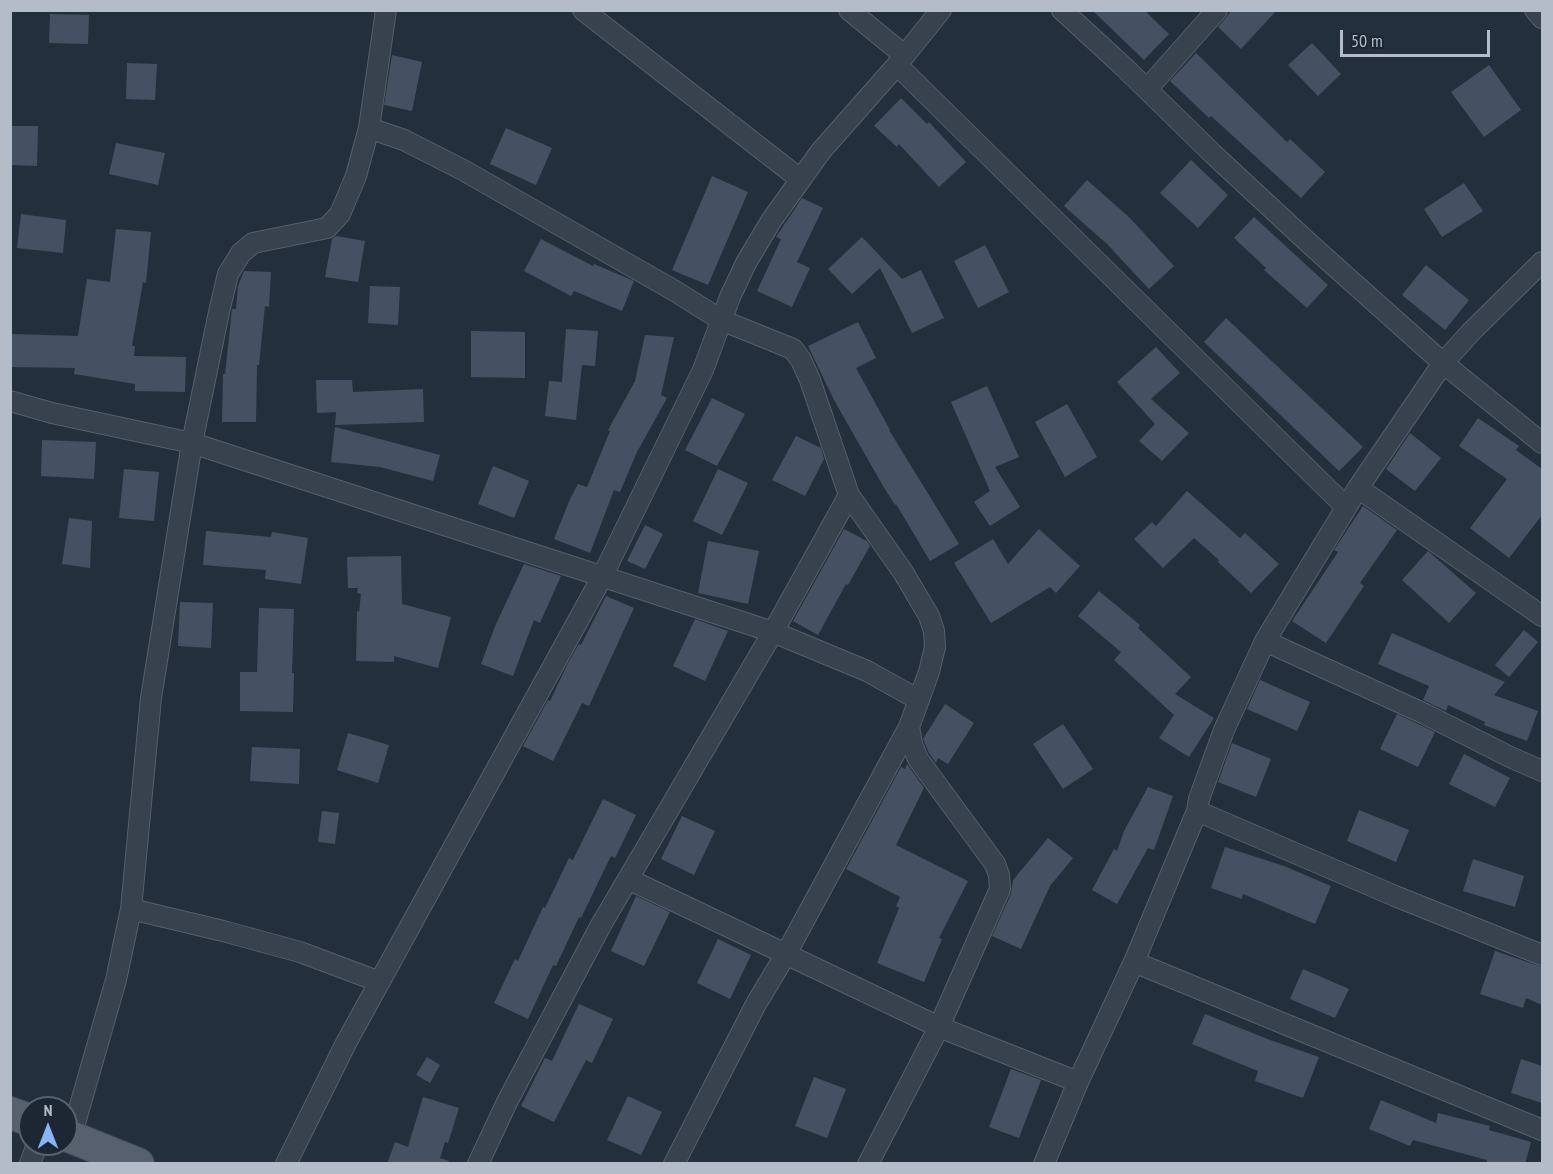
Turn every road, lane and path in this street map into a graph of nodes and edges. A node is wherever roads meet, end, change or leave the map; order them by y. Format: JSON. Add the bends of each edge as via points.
{"nodes":[{"id":1,"x":386,"y":10,"type":"edge"},
{"id":2,"x":583,"y":10,"type":"edge"},
{"id":3,"x":849,"y":10,"type":"edge"},
{"id":4,"x":940,"y":10,"type":"edge"},
{"id":5,"x":1062,"y":10,"type":"edge"},
{"id":6,"x":1217,"y":10,"type":"edge"},
{"id":7,"x":1535,"y":10,"type":"edge"},
{"id":8,"x":1542,"y":18,"type":"edge"},
{"id":9,"x":900,"y":60,"type":"junction"},
{"id":10,"x":1147,"y":89,"type":"junction"},
{"id":11,"x":369,"y":128,"type":"junction"},
{"id":12,"x":800,"y":179,"type":"junction"},
{"id":13,"x":1542,"y":262,"type":"edge"},
{"id":14,"x":722,"y":320,"type":"junction"},
{"id":15,"x":1443,"y":363,"type":"junction"},
{"id":16,"x":10,"y":401,"type":"edge"},
{"id":17,"x":192,"y":443,"type":"junction"},
{"id":18,"x":1542,"y":443,"type":"edge"},
{"id":19,"x":1358,"y":488,"type":"junction"},
{"id":20,"x":849,"y":495,"type":"junction"},
{"id":21,"x":1346,"y":507,"type":"junction"},
{"id":22,"x":602,"y":577,"type":"junction"},
{"id":23,"x":1542,"y":616,"type":"edge"},
{"id":24,"x":773,"y":632,"type":"junction"},
{"id":25,"x":1265,"y":641,"type":"junction"},
{"id":26,"x":919,"y":700,"type":"junction"},
{"id":27,"x":909,"y":727,"type":"junction"},
{"id":28,"x":1542,"y":771,"type":"edge"},
{"id":29,"x":1197,"y":811,"type":"junction"},
{"id":30,"x":628,"y":879,"type":"junction"},
{"id":31,"x":130,"y":909,"type":"junction"},
{"id":32,"x":786,"y":954,"type":"junction"},
{"id":33,"x":1542,"y":955,"type":"edge"},
{"id":34,"x":1134,"y":962,"type":"junction"},
{"id":35,"x":380,"y":982,"type":"junction"},
{"id":36,"x":939,"y":1027,"type":"junction"},
{"id":37,"x":1078,"y":1082,"type":"junction"},
{"id":38,"x":78,"y":1106,"type":"edge"},
{"id":39,"x":1542,"y":1130,"type":"edge"},
{"id":40,"x":78,"y":1140,"type":"edge"},
{"id":41,"x":138,"y":1164,"type":"edge"},
{"id":42,"x":286,"y":1164,"type":"edge"},
{"id":43,"x":478,"y":1164,"type":"edge"},
{"id":44,"x":674,"y":1164,"type":"edge"},
{"id":45,"x":868,"y":1164,"type":"edge"},
{"id":46,"x":1044,"y":1164,"type":"edge"}],
"edges":[{"from":1,"to":11,"type":"street"},
{"from":2,"to":12,"type":"street"},
{"from":3,"to":9,"type":"street"},
{"from":4,"to":9,"type":"street"},
{"from":5,"to":10,"type":"street"},
{"from":6,"to":10,"type":"street"},
{"from":7,"to":8,"type":"street"},
{"from":9,"to":12,"type":"street"},
{"from":9,"to":21,"type":"street"},
{"from":10,"to":15,"type":"street"},
{"from":11,"to":14,"type":"street","via":[[404,140],[463,170]]},
{"from":11,"to":17,"type":"street","via":[[356,176],[340,214],[327,228],[253,243],[241,253],[228,274]]},
{"from":12,"to":14,"type":"street","via":[[746,263]]},
{"from":13,"to":15,"type":"street"},
{"from":14,"to":20,"type":"street","via":[[797,354],[810,380]]},
{"from":14,"to":22,"type":"street","via":[[704,370]]},
{"from":15,"to":18,"type":"street"},
{"from":15,"to":19,"type":"street"},
{"from":16,"to":17,"type":"street"},
{"from":17,"to":22,"type":"street"},
{"from":17,"to":31,"type":"street","via":[[151,698]]},
{"from":19,"to":21,"type":"street"},
{"from":19,"to":23,"type":"street"},
{"from":20,"to":24,"type":"street"},
{"from":20,"to":26,"type":"street","via":[[929,616],[935,647]]},
{"from":21,"to":25,"type":"street"},
{"from":22,"to":24,"type":"street"},
{"from":22,"to":35,"type":"street"},
{"from":24,"to":26,"type":"street","via":[[867,671]]},
{"from":24,"to":30,"type":"street"},
{"from":25,"to":28,"type":"street"},
{"from":25,"to":29,"type":"street","via":[[1224,730]]},
{"from":26,"to":27,"type":"street"},
{"from":27,"to":32,"type":"street"},
{"from":27,"to":36,"type":"street","via":[[918,759],[995,864],[1000,889]]},
{"from":29,"to":33,"type":"street"},
{"from":29,"to":34,"type":"street"},
{"from":30,"to":32,"type":"street"},
{"from":30,"to":43,"type":"street","via":[[507,1102]]},
{"from":31,"to":35,"type":"street","via":[[300,952]]},
{"from":31,"to":38,"type":"street","via":[[116,980]]},
{"from":32,"to":36,"type":"street"},
{"from":32,"to":44,"type":"street"},
{"from":34,"to":37,"type":"street"},
{"from":34,"to":39,"type":"street"},
{"from":35,"to":42,"type":"street"},
{"from":36,"to":37,"type":"street"},
{"from":36,"to":45,"type":"street"},
{"from":37,"to":46,"type":"street"},
{"from":40,"to":41,"type":"main road"}]}
